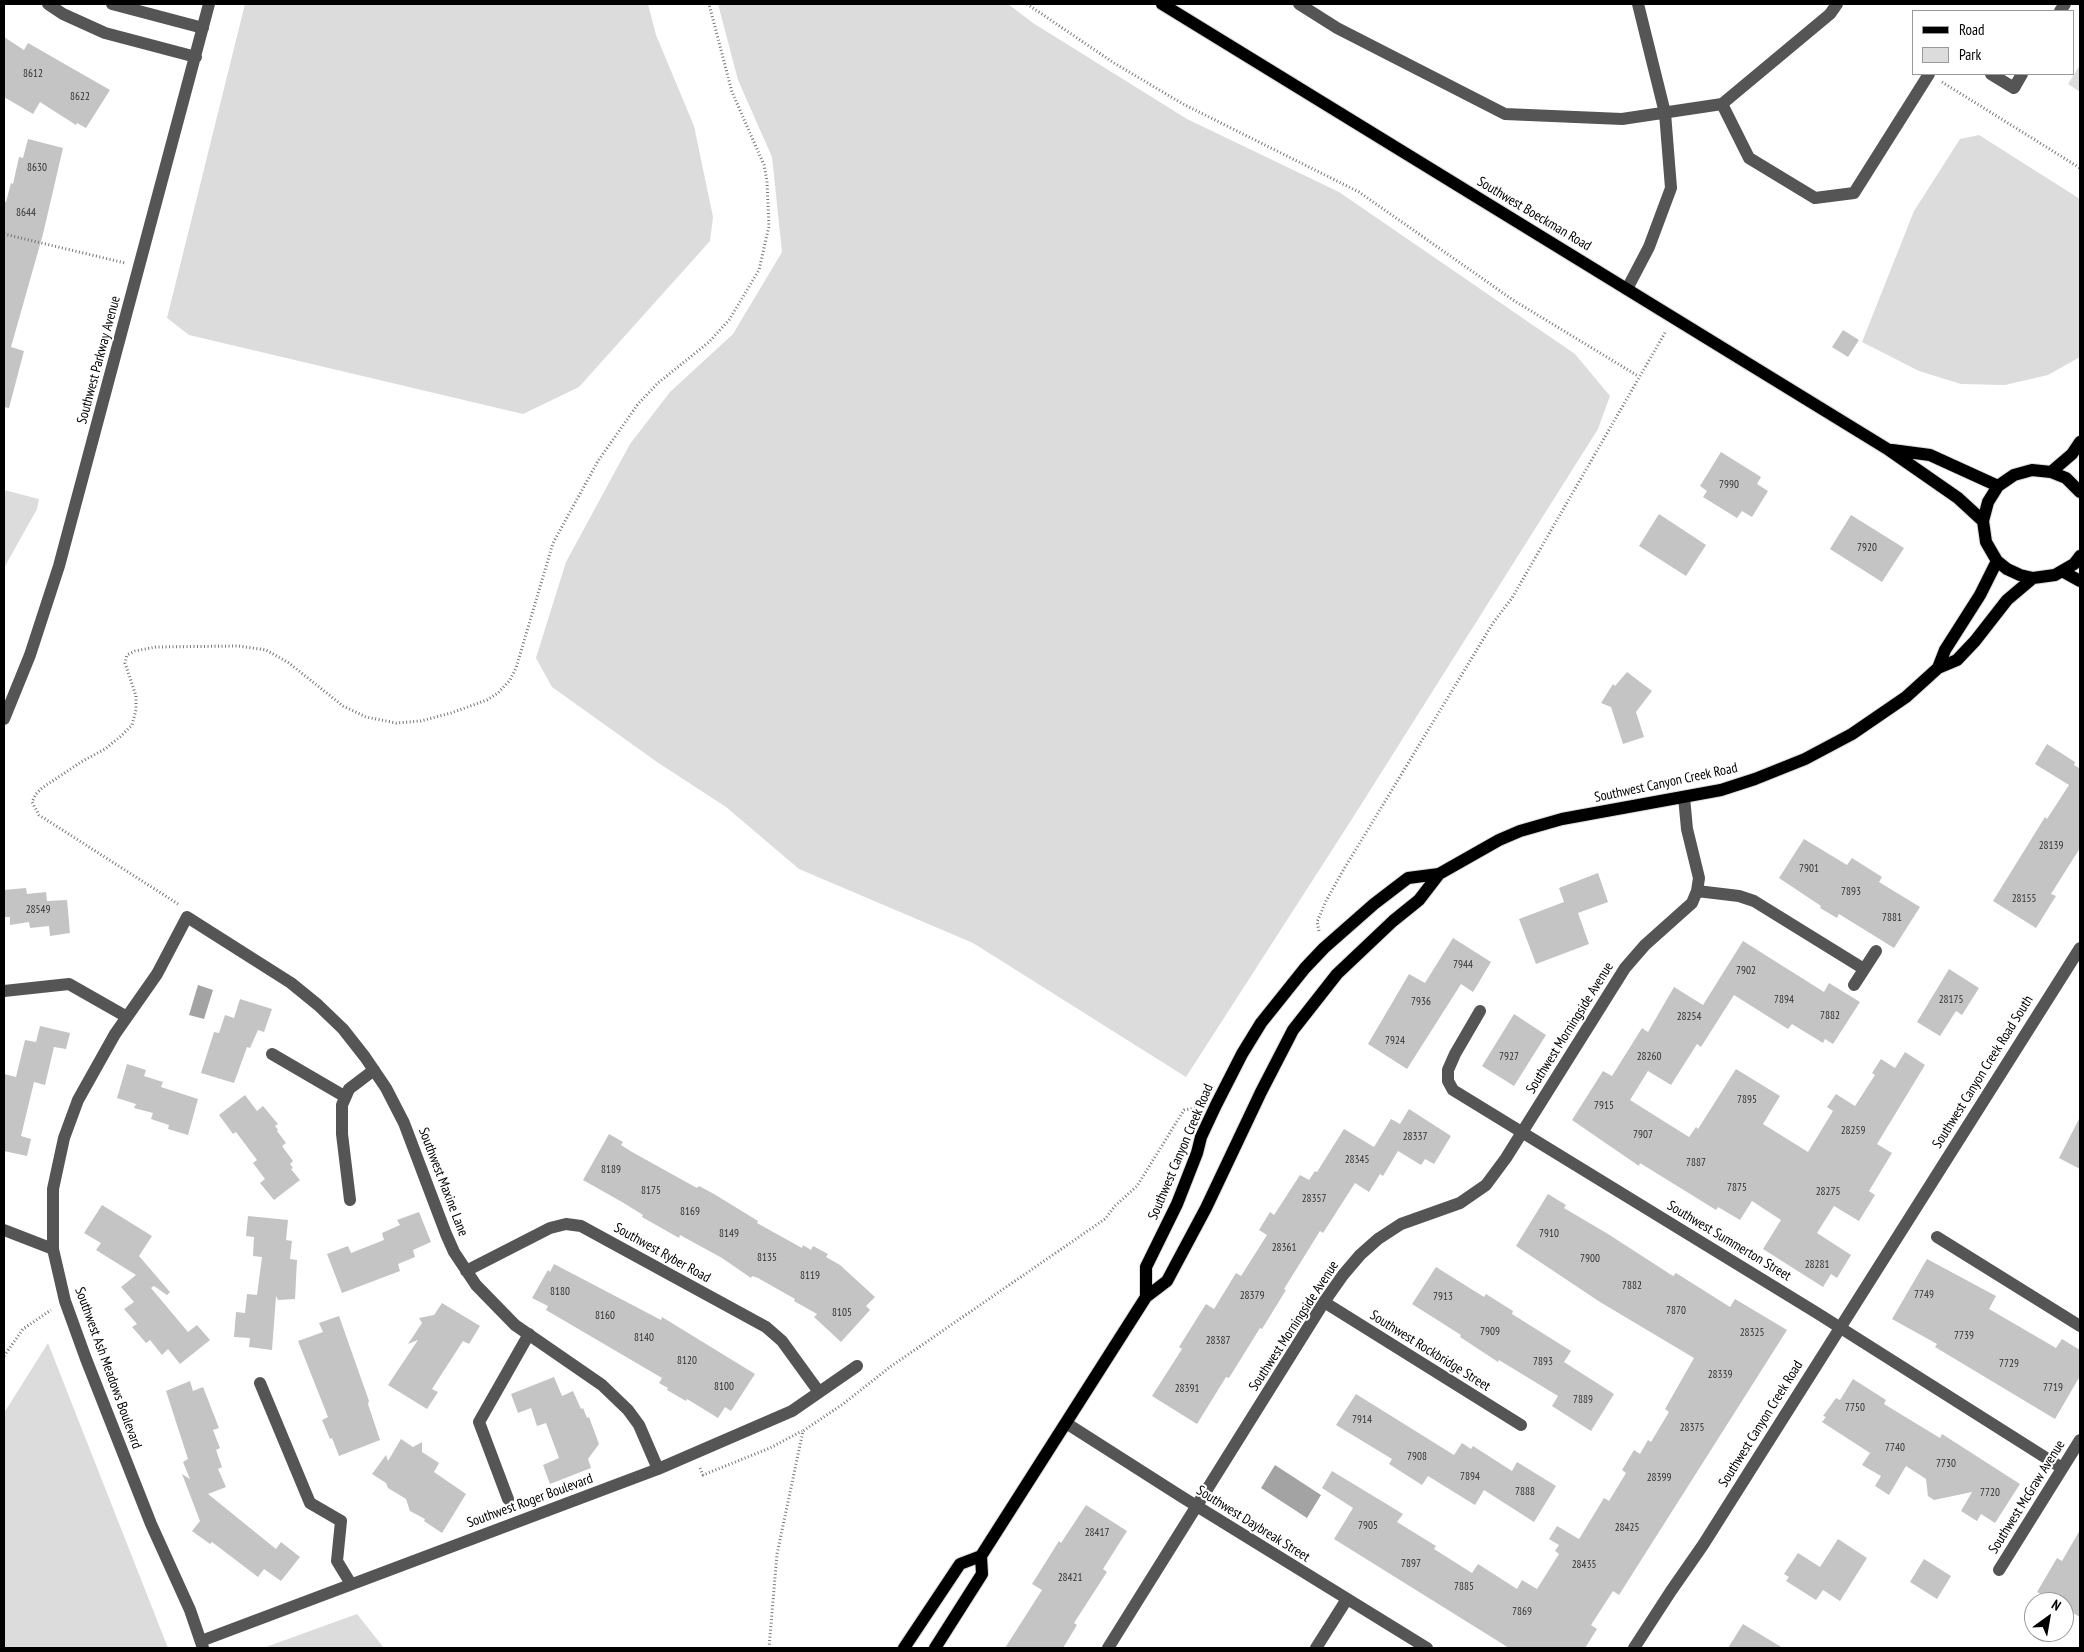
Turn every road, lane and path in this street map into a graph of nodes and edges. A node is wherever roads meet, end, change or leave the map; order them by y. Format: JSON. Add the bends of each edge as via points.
{"nodes":[{"id":1,"x":48,"y":4,"type":"edge"},
{"id":2,"x":112,"y":4,"type":"edge"},
{"id":3,"x":210,"y":4,"type":"edge"},
{"id":4,"x":709,"y":4,"type":"edge"},
{"id":5,"x":1027,"y":4,"type":"edge"},
{"id":6,"x":1162,"y":4,"type":"edge"},
{"id":7,"x":1299,"y":4,"type":"edge"},
{"id":8,"x":1638,"y":4,"type":"edge"},
{"id":9,"x":1837,"y":4,"type":"edge"},
{"id":10,"x":203,"y":28,"type":"junction"},
{"id":11,"x":196,"y":57,"type":"junction"},
{"id":12,"x":1928,"y":75,"type":"edge"},
{"id":13,"x":1931,"y":75,"type":"edge"},
{"id":14,"x":1993,"y":75,"type":"edge"},
{"id":15,"x":2021,"y":75,"type":"edge"},
{"id":16,"x":1722,"y":104,"type":"junction"},
{"id":17,"x":1665,"y":112,"type":"junction"},
{"id":18,"x":2080,"y":168,"type":"edge"},
{"id":19,"x":4,"y":234,"type":"edge"},
{"id":20,"x":138,"y":267,"type":"junction"},
{"id":21,"x":1627,"y":289,"type":"junction"},
{"id":22,"x":1674,"y":317,"type":"junction"},
{"id":23,"x":1638,"y":376,"type":"junction"},
{"id":24,"x":2080,"y":442,"type":"edge"},
{"id":25,"x":1889,"y":450,"type":"junction"},
{"id":26,"x":2051,"y":472,"type":"junction"},
{"id":27,"x":1998,"y":486,"type":"junction"},
{"id":28,"x":2080,"y":492,"type":"edge"},
{"id":29,"x":1983,"y":521,"type":"junction"},
{"id":30,"x":2080,"y":556,"type":"edge"},
{"id":31,"x":1997,"y":560,"type":"junction"},
{"id":32,"x":2062,"y":571,"type":"junction"},
{"id":33,"x":2033,"y":578,"type":"junction"},
{"id":34,"x":2080,"y":581,"type":"edge"},
{"id":35,"x":1938,"y":668,"type":"junction"},
{"id":36,"x":4,"y":718,"type":"edge"},
{"id":37,"x":1684,"y":797,"type":"junction"},
{"id":38,"x":1440,"y":874,"type":"junction"},
{"id":39,"x":1697,"y":891,"type":"junction"},
{"id":40,"x":187,"y":917,"type":"junction"},
{"id":41,"x":1324,"y":948,"type":"junction"},
{"id":42,"x":2080,"y":948,"type":"edge"},
{"id":43,"x":1876,"y":951,"type":"dead end"},
{"id":44,"x":1864,"y":969,"type":"junction"},
{"id":45,"x":1854,"y":985,"type":"dead end"},
{"id":46,"x":4,"y":991,"type":"edge"},
{"id":47,"x":1480,"y":1011,"type":"dead end"},
{"id":48,"x":127,"y":1017,"type":"junction"},
{"id":49,"x":272,"y":1054,"type":"dead end"},
{"id":50,"x":374,"y":1070,"type":"junction"},
{"id":51,"x":344,"y":1096,"type":"junction"},
{"id":52,"x":1216,"y":1105,"type":"junction"},
{"id":53,"x":1522,"y":1133,"type":"junction"},
{"id":54,"x":350,"y":1200,"type":"dead end"},
{"id":55,"x":1911,"y":1213,"type":"joint"},
{"id":56,"x":4,"y":1230,"type":"edge"},
{"id":57,"x":1937,"y":1237,"type":"dead end"},
{"id":58,"x":53,"y":1249,"type":"junction"},
{"id":59,"x":466,"y":1272,"type":"junction"},
{"id":60,"x":1146,"y":1297,"type":"junction"},
{"id":61,"x":65,"y":1301,"type":"junction"},
{"id":62,"x":1324,"y":1302,"type":"junction"},
{"id":63,"x":2080,"y":1326,"type":"edge"},
{"id":64,"x":1839,"y":1328,"type":"junction"},
{"id":65,"x":529,"y":1334,"type":"junction"},
{"id":66,"x":4,"y":1356,"type":"edge"},
{"id":67,"x":857,"y":1366,"type":"dead end"},
{"id":68,"x":260,"y":1382,"type":"dead end"},
{"id":69,"x":820,"y":1392,"type":"junction"},
{"id":70,"x":1066,"y":1423,"type":"junction"},
{"id":71,"x":1520,"y":1425,"type":"dead end"},
{"id":72,"x":803,"y":1431,"type":"junction"},
{"id":73,"x":2080,"y":1440,"type":"edge"},
{"id":74,"x":694,"y":1454,"type":"junction"},
{"id":75,"x":2062,"y":1468,"type":"junction"},
{"id":76,"x":658,"y":1469,"type":"junction"},
{"id":77,"x":508,"y":1499,"type":"dead end"},
{"id":78,"x":1197,"y":1507,"type":"junction"},
{"id":79,"x":981,"y":1556,"type":"junction"},
{"id":80,"x":1999,"y":1570,"type":"dead end"},
{"id":81,"x":351,"y":1584,"type":"junction"},
{"id":82,"x":1347,"y":1599,"type":"junction"},
{"id":83,"x":202,"y":1644,"type":"edge"},
{"id":84,"x":769,"y":1648,"type":"edge"},
{"id":85,"x":904,"y":1648,"type":"edge"},
{"id":86,"x":935,"y":1648,"type":"edge"},
{"id":87,"x":1108,"y":1648,"type":"edge"},
{"id":88,"x":1316,"y":1648,"type":"edge"},
{"id":89,"x":1426,"y":1648,"type":"edge"},
{"id":90,"x":1634,"y":1648,"type":"edge"}],
"edges":[{"from":1,"to":11,"type":"street","via":[[104,32]]},
{"from":2,"to":10,"type":"street"},
{"from":3,"to":10,"type":"street","name":"Southwest Parkway Avenue"},
{"from":4,"to":40,"type":"path","via":[[732,92],[764,165],[770,210],[763,257],[759,270],[729,320],[709,342],[638,404],[598,461],[554,543],[510,680],[498,693],[478,704],[421,721],[396,723],[366,717],[343,706],[289,663],[266,650],[238,646],[156,647],[135,651],[127,655],[125,663],[136,696],[132,725],[105,749],[59,776],[36,794],[32,802],[39,815],[179,905]]},
{"from":5,"to":23,"type":"path","via":[[1114,64],[1183,104],[1359,192],[1513,300]]},
{"from":6,"to":21,"type":"main road","name":"Southwest Boeckman Road"},
{"from":7,"to":17,"type":"street","via":[[1337,28],[1505,114],[1622,119]]},
{"from":8,"to":17,"type":"street"},
{"from":9,"to":16,"type":"street","via":[[1830,14]]},
{"from":10,"to":11,"type":"street","name":"Southwest Parkway Avenue"},
{"from":11,"to":20,"type":"street","name":"Southwest Parkway Avenue"},
{"from":12,"to":16,"type":"street","via":[[1854,193],[1815,198],[1749,158]]},
{"from":13,"to":18,"type":"path"},
{"from":14,"to":15,"type":"street","via":[[2014,88]]},
{"from":16,"to":17,"type":"street"},
{"from":17,"to":21,"type":"street","via":[[1671,188],[1649,247]]},
{"from":19,"to":20,"type":"path"},
{"from":20,"to":36,"type":"street","name":"Southwest Parkway Avenue","via":[[54,584],[23,676]]},
{"from":21,"to":22,"type":"main road","name":"Southwest Boeckman Road"},
{"from":22,"to":23,"type":"path"},
{"from":22,"to":25,"type":"main road","name":"Southwest Boeckman Road"},
{"from":23,"to":41,"type":"path","via":[[1512,598],[1493,623],[1326,901],[1317,922]]},
{"from":24,"to":26,"type":"main road","via":[[2072,454]]},
{"from":25,"to":27,"type":"main road","name":"Southwest Boeckman Road","via":[[1930,455]]},
{"from":25,"to":29,"type":"main road","name":"Southwest Boeckman Road","via":[[1958,498]]},
{"from":26,"to":27,"type":"main road","via":[[2032,470],[2014,475]]},
{"from":26,"to":28,"type":"main road","via":[[2066,478]]},
{"from":27,"to":29,"type":"main road","via":[[1988,502]]},
{"from":29,"to":31,"type":"main road","via":[[1986,542]]},
{"from":30,"to":32,"type":"main road"},
{"from":31,"to":33,"type":"main road","via":[[2013,572]]},
{"from":31,"to":35,"type":"main road","name":"Southwest Canyon Creek Road"},
{"from":32,"to":33,"type":"main road","via":[[2055,576]]},
{"from":32,"to":34,"type":"main road"},
{"from":33,"to":35,"type":"main road","name":"Southwest Canyon Creek Road","via":[[2007,600],[1957,660]]},
{"from":35,"to":37,"type":"main road","name":"Southwest Canyon Creek Road","via":[[1906,697],[1852,734],[1805,759],[1721,790]]},
{"from":37,"to":38,"type":"main road","name":"Southwest Canyon Creek Road","via":[[1583,815],[1520,831]]},
{"from":37,"to":39,"type":"street","via":[[1687,829],[1699,878]]},
{"from":38,"to":41,"type":"main road","name":"Southwest Canyon Creek Road","via":[[1408,878]]},
{"from":38,"to":60,"type":"main road","name":"Southwest Canyon Creek Road","via":[[1419,900],[1393,920],[1337,974],[1294,1030],[1167,1280]]},
{"from":39,"to":44,"type":"street","via":[[1754,901]]},
{"from":39,"to":53,"type":"street","name":"Southwest Morningside Avenue","via":[[1692,903],[1645,945],[1625,968]]},
{"from":40,"to":48,"type":"street","name":"Southwest Ash Meadows Boulevard","via":[[157,974]]},
{"from":40,"to":50,"type":"street","name":"Southwest Maxine Lane","via":[[291,983],[318,1005],[343,1030]]},
{"from":41,"to":52,"type":"main road","name":"Southwest Canyon Creek Road","via":[[1261,1023]]},
{"from":42,"to":55,"type":"street","name":"Southwest Canyon Creek Road South"},
{"from":43,"to":44,"type":"street"},
{"from":44,"to":45,"type":"street"},
{"from":46,"to":48,"type":"street","via":[[69,984]]},
{"from":47,"to":53,"type":"street","name":"Southwest Summerton Street","via":[[1455,1054],[1448,1070],[1448,1081],[1453,1090]]},
{"from":48,"to":58,"type":"street","name":"Southwest Ash Meadows Boulevard","via":[[89,1078],[64,1138],[53,1189]]},
{"from":49,"to":51,"type":"street"},
{"from":50,"to":51,"type":"street","via":[[355,1083]]},
{"from":50,"to":59,"type":"street","name":"Southwest Maxine Lane","via":[[404,1123],[446,1234]]},
{"from":51,"to":54,"type":"street","via":[[341,1119]]},
{"from":52,"to":60,"type":"main road","name":"Southwest Canyon Creek Road","via":[[1177,1204],[1146,1267]]},
{"from":52,"to":72,"type":"path","via":[[1184,1110],[1137,1186],[1105,1219]]},
{"from":53,"to":62,"type":"street","name":"Southwest Morningside Avenue","via":[[1486,1186],[1460,1203],[1401,1224],[1378,1239],[1360,1255]]},
{"from":53,"to":64,"type":"street","name":"Southwest Summerton Street"},
{"from":55,"to":64,"type":"street","name":"Southwest Canyon Creek Road"},
{"from":56,"to":58,"type":"street"},
{"from":57,"to":63,"type":"street"},
{"from":58,"to":61,"type":"street","name":"Southwest Ash Meadows Boulevard"},
{"from":59,"to":65,"type":"street","name":"Southwest Maxine Lane","via":[[488,1300]]},
{"from":59,"to":69,"type":"street","name":"Southwest Ryber Road","via":[[550,1228],[566,1224],[581,1226],[766,1327],[782,1341]]},
{"from":60,"to":70,"type":"main road","name":"Southwest Canyon Creek Road"},
{"from":61,"to":66,"type":"path","via":[[23,1329]]},
{"from":61,"to":83,"type":"street","name":"Southwest Ash Meadows Boulevard"},
{"from":62,"to":71,"type":"street","name":"Southwest Rockbridge Street"},
{"from":62,"to":78,"type":"street","name":"Southwest Morningside Avenue"},
{"from":64,"to":75,"type":"street","name":"Southwest Summerton Street"},
{"from":64,"to":90,"type":"street","name":"Southwest Canyon Creek Road","via":[[1703,1546]]},
{"from":65,"to":76,"type":"street","name":"Southwest Maxine Lane","via":[[602,1385],[628,1410],[639,1425]]},
{"from":65,"to":77,"type":"street","via":[[479,1422]]},
{"from":67,"to":69,"type":"street","name":"Southwest Roger Boulevard"},
{"from":68,"to":81,"type":"street","via":[[310,1503],[341,1521],[337,1561]]},
{"from":69,"to":74,"type":"street","name":"Southwest Roger Boulevard","via":[[792,1411]]},
{"from":70,"to":78,"type":"street","name":"Southwest Daybreak Street"},
{"from":70,"to":79,"type":"main road","name":"Southwest Canyon Creek Road"},
{"from":72,"to":74,"type":"path","via":[[703,1475]]},
{"from":72,"to":84,"type":"path","via":[[777,1554]]},
{"from":73,"to":75,"type":"street","name":"Southwest McGraw Avenue"},
{"from":74,"to":76,"type":"street","name":"Southwest Roger Boulevard"},
{"from":75,"to":80,"type":"street","name":"Southwest McGraw Avenue"},
{"from":76,"to":81,"type":"street","name":"Southwest Roger Boulevard"},
{"from":78,"to":82,"type":"street","name":"Southwest Daybreak Street"},
{"from":78,"to":87,"type":"street","name":"Southwest Morningside Avenue"},
{"from":79,"to":85,"type":"main road","via":[[960,1564]]},
{"from":79,"to":86,"type":"main road","name":"Southwest Canyon Creek Road","via":[[982,1574]]},
{"from":81,"to":83,"type":"street","name":"Southwest Roger Boulevard"},
{"from":82,"to":88,"type":"street"},
{"from":82,"to":89,"type":"street","name":"Southwest Daybreak Street"}]}
